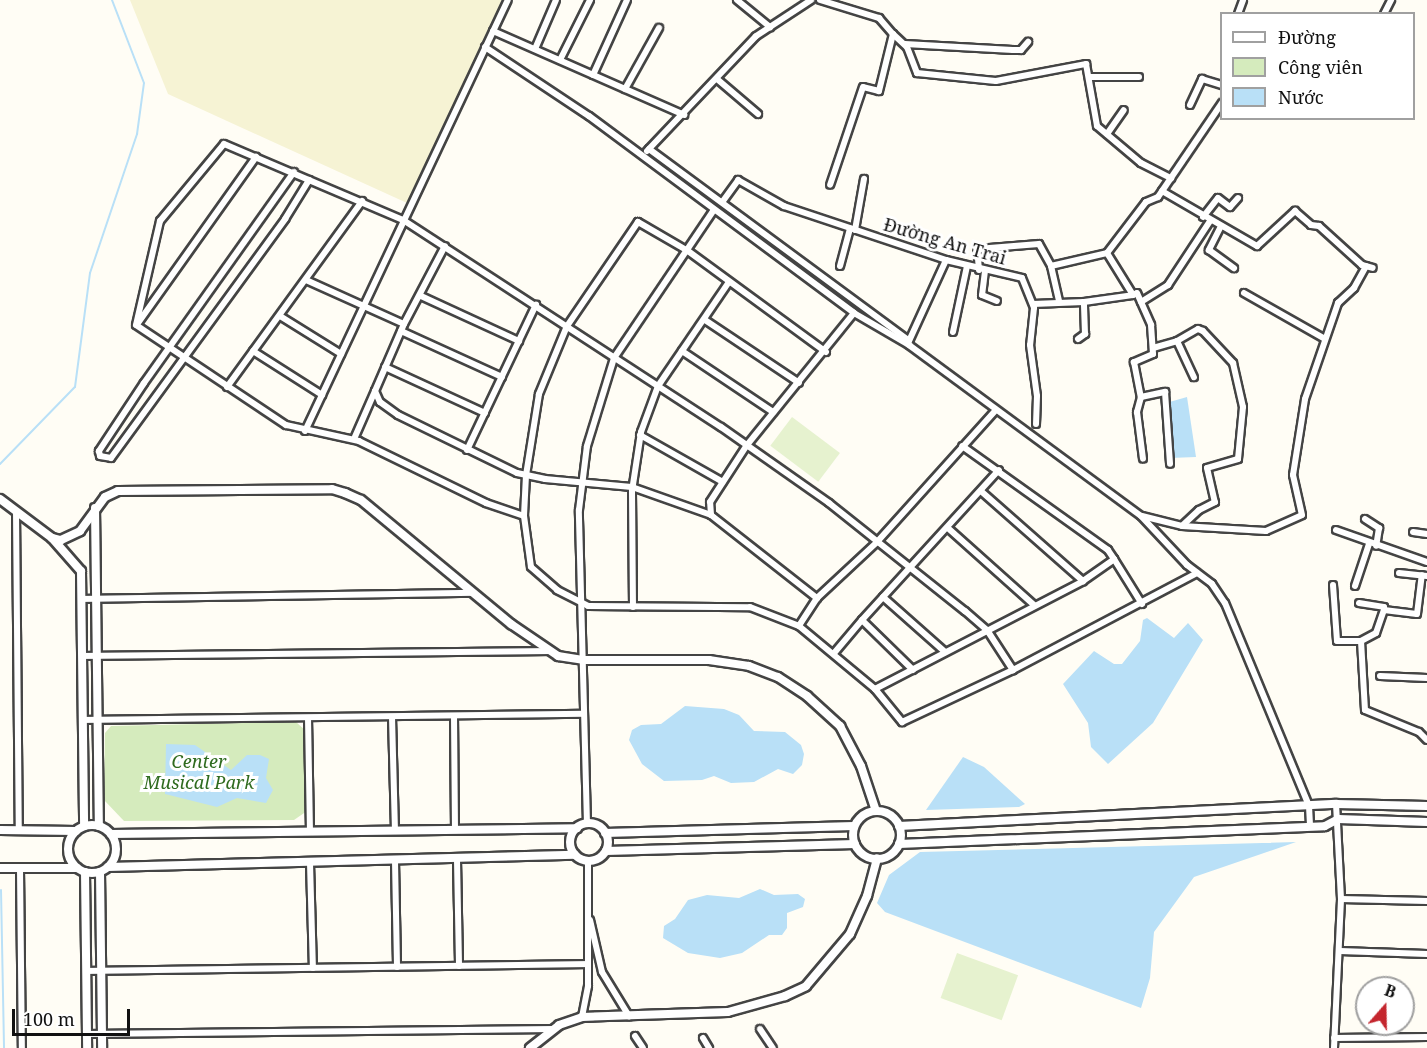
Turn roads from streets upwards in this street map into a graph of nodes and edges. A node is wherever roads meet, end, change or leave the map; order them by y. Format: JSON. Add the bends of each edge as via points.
{"nodes":[{"id":1,"x":508,"y":0,"type":"edge"},
{"id":2,"x":556,"y":0,"type":"edge"},
{"id":3,"x":590,"y":0,"type":"edge"},
{"id":4,"x":627,"y":0,"type":"edge"},
{"id":5,"x":737,"y":0,"type":"edge"},
{"id":6,"x":811,"y":0,"type":"edge"},
{"id":7,"x":820,"y":0,"type":"edge"},
{"id":8,"x":770,"y":27,"type":"junction"},
{"id":9,"x":659,"y":28,"type":"dead end"},
{"id":10,"x":493,"y":31,"type":"junction"},
{"id":11,"x":893,"y":34,"type":"junction"},
{"id":12,"x":1028,"y":42,"type":"dead end"},
{"id":13,"x":904,"y":44,"type":"junction"},
{"id":14,"x":485,"y":47,"type":"junction"},
{"id":15,"x":535,"y":49,"type":"junction"},
{"id":16,"x":560,"y":60,"type":"junction"},
{"id":17,"x":593,"y":75,"type":"junction"},
{"id":18,"x":1089,"y":77,"type":"junction"},
{"id":19,"x":1139,"y":77,"type":"dead end"},
{"id":20,"x":717,"y":79,"type":"junction"},
{"id":21,"x":1220,"y":85,"type":"edge"},
{"id":22,"x":625,"y":89,"type":"junction"},
{"id":23,"x":1220,"y":104,"type":"edge"},
{"id":24,"x":1190,"y":105,"type":"dead end"},
{"id":25,"x":1124,"y":110,"type":"dead end"},
{"id":26,"x":758,"y":114,"type":"dead end"},
{"id":27,"x":684,"y":115,"type":"junction"},
{"id":28,"x":1107,"y":134,"type":"junction"},
{"id":29,"x":649,"y":149,"type":"junction"},
{"id":30,"x":643,"y":155,"type":"junction"},
{"id":31,"x":256,"y":157,"type":"junction"},
{"id":32,"x":294,"y":172,"type":"junction"},
{"id":33,"x":1171,"y":178,"type":"junction"},
{"id":34,"x":864,"y":179,"type":"dead end"},
{"id":35,"x":309,"y":180,"type":"junction"},
{"id":36,"x":830,"y":184,"type":"dead end"},
{"id":37,"x":1162,"y":191,"type":"junction"},
{"id":38,"x":1238,"y":198,"type":"dead end"},
{"id":39,"x":362,"y":201,"type":"junction"},
{"id":40,"x":723,"y":201,"type":"junction"},
{"id":41,"x":713,"y":211,"type":"junction"},
{"id":42,"x":1203,"y":217,"type":"junction"},
{"id":43,"x":403,"y":220,"type":"junction"},
{"id":44,"x":1210,"y":221,"type":"junction"},
{"id":45,"x":1220,"y":228,"type":"junction"},
{"id":46,"x":853,"y":229,"type":"junction"},
{"id":47,"x":445,"y":246,"type":"junction"},
{"id":48,"x":688,"y":251,"type":"junction"},
{"id":49,"x":1107,"y":253,"type":"junction"},
{"id":50,"x":946,"y":260,"type":"junction"},
{"id":51,"x":840,"y":266,"type":"dead end"},
{"id":52,"x":967,"y":266,"type":"junction"},
{"id":53,"x":1051,"y":266,"type":"junction"},
{"id":54,"x":1234,"y":268,"type":"dead end"},
{"id":55,"x":982,"y":270,"type":"junction"},
{"id":56,"x":306,"y":280,"type":"junction"},
{"id":57,"x":729,"y":282,"type":"junction"},
{"id":58,"x":1244,"y":293,"type":"dead end"},
{"id":59,"x":1133,"y":295,"type":"junction"},
{"id":60,"x":421,"y":296,"type":"junction"},
{"id":61,"x":997,"y":301,"type":"dead end"},
{"id":62,"x":1059,"y":302,"type":"junction"},
{"id":63,"x":1084,"y":302,"type":"junction"},
{"id":64,"x":1141,"y":302,"type":"junction"},
{"id":65,"x":1033,"y":304,"type":"junction"},
{"id":66,"x":536,"y":305,"type":"junction"},
{"id":67,"x":363,"y":307,"type":"junction"},
{"id":68,"x":854,"y":313,"type":"junction"},
{"id":69,"x":280,"y":316,"type":"junction"},
{"id":70,"x":705,"y":320,"type":"junction"},
{"id":71,"x":136,"y":326,"type":"junction"},
{"id":72,"x":567,"y":326,"type":"junction"},
{"id":73,"x":403,"y":327,"type":"junction"},
{"id":74,"x":953,"y":332,"type":"dead end"},
{"id":75,"x":1078,"y":339,"type":"dead end"},
{"id":76,"x":1325,"y":339,"type":"junction"},
{"id":77,"x":519,"y":341,"type":"junction"},
{"id":78,"x":1177,"y":341,"type":"junction"},
{"id":79,"x":169,"y":348,"type":"junction"},
{"id":80,"x":1153,"y":348,"type":"junction"},
{"id":81,"x":253,"y":351,"type":"junction"},
{"id":82,"x":681,"y":351,"type":"junction"},
{"id":83,"x":826,"y":352,"type":"junction"},
{"id":84,"x":341,"y":354,"type":"junction"},
{"id":85,"x":181,"y":357,"type":"junction"},
{"id":86,"x":614,"y":358,"type":"junction"},
{"id":87,"x":385,"y":368,"type":"junction"},
{"id":88,"x":502,"y":377,"type":"junction"},
{"id":89,"x":1194,"y":377,"type":"dead end"},
{"id":90,"x":799,"y":383,"type":"junction"},
{"id":91,"x":658,"y":386,"type":"junction"},
{"id":92,"x":227,"y":387,"type":"junction"},
{"id":93,"x":375,"y":391,"type":"junction"},
{"id":94,"x":322,"y":395,"type":"junction"},
{"id":95,"x":1141,"y":397,"type":"junction"},
{"id":96,"x":994,"y":411,"type":"junction"},
{"id":97,"x":774,"y":412,"type":"junction"},
{"id":98,"x":485,"y":413,"type":"junction"},
{"id":99,"x":1036,"y":424,"type":"dead end"},
{"id":100,"x":305,"y":431,"type":"junction"},
{"id":101,"x":640,"y":435,"type":"junction"},
{"id":102,"x":354,"y":439,"type":"junction"},
{"id":103,"x":747,"y":445,"type":"junction"},
{"id":104,"x":962,"y":446,"type":"junction"},
{"id":105,"x":467,"y":450,"type":"junction"},
{"id":106,"x":1143,"y":459,"type":"dead end"},
{"id":107,"x":1170,"y":464,"type":"dead end"},
{"id":108,"x":999,"y":470,"type":"junction"},
{"id":109,"x":526,"y":475,"type":"junction"},
{"id":110,"x":581,"y":481,"type":"junction"},
{"id":111,"x":723,"y":482,"type":"junction"},
{"id":112,"x":632,"y":487,"type":"junction"},
{"id":113,"x":982,"y":492,"type":"junction"},
{"id":114,"x":0,"y":498,"type":"edge"},
{"id":115,"x":95,"y":507,"type":"junction"},
{"id":116,"x":16,"y":511,"type":"junction"},
{"id":117,"x":711,"y":515,"type":"junction"},
{"id":118,"x":524,"y":516,"type":"junction"},
{"id":119,"x":1141,"y":516,"type":"junction"},
{"id":120,"x":1365,"y":519,"type":"dead end"},
{"id":121,"x":1182,"y":526,"type":"junction"},
{"id":122,"x":949,"y":529,"type":"junction"},
{"id":123,"x":1336,"y":530,"type":"dead end"},
{"id":124,"x":1413,"y":532,"type":"dead end"},
{"id":125,"x":1427,"y":534,"type":"edge"},
{"id":126,"x":52,"y":538,"type":"junction"},
{"id":127,"x":877,"y":542,"type":"junction"},
{"id":128,"x":1372,"y":545,"type":"junction"},
{"id":129,"x":1114,"y":559,"type":"junction"},
{"id":130,"x":1427,"y":562,"type":"edge"},
{"id":131,"x":912,"y":566,"type":"junction"},
{"id":132,"x":1197,"y":573,"type":"junction"},
{"id":133,"x":1400,"y":573,"type":"dead end"},
{"id":134,"x":1426,"y":575,"type":"edge"},
{"id":135,"x":1083,"y":581,"type":"junction"},
{"id":136,"x":1333,"y":585,"type":"dead end"},
{"id":137,"x":1355,"y":586,"type":"dead end"},
{"id":138,"x":473,"y":593,"type":"junction"},
{"id":139,"x":883,"y":597,"type":"junction"},
{"id":140,"x":95,"y":598,"type":"junction"},
{"id":141,"x":817,"y":598,"type":"junction"},
{"id":142,"x":82,"y":599,"type":"junction"},
{"id":143,"x":1359,"y":603,"type":"dead end"},
{"id":144,"x":582,"y":604,"type":"junction"},
{"id":145,"x":1142,"y":604,"type":"junction"},
{"id":146,"x":1034,"y":605,"type":"junction"},
{"id":147,"x":633,"y":607,"type":"junction"},
{"id":148,"x":1384,"y":610,"type":"junction"},
{"id":149,"x":862,"y":620,"type":"junction"},
{"id":150,"x":799,"y":626,"type":"junction"},
{"id":151,"x":987,"y":630,"type":"junction"},
{"id":152,"x":1361,"y":642,"type":"junction"},
{"id":153,"x":549,"y":651,"type":"junction"},
{"id":154,"x":835,"y":652,"type":"junction"},
{"id":155,"x":945,"y":652,"type":"junction"},
{"id":156,"x":82,"y":656,"type":"junction"},
{"id":157,"x":96,"y":656,"type":"junction"},
{"id":158,"x":583,"y":660,"type":"junction"},
{"id":159,"x":913,"y":670,"type":"junction"},
{"id":160,"x":1013,"y":670,"type":"junction"},
{"id":161,"x":1380,"y":676,"type":"dead end"},
{"id":162,"x":1427,"y":678,"type":"edge"},
{"id":163,"x":875,"y":689,"type":"junction"},
{"id":164,"x":582,"y":714,"type":"junction"},
{"id":165,"x":454,"y":716,"type":"junction"},
{"id":166,"x":392,"y":717,"type":"junction"},
{"id":167,"x":308,"y":718,"type":"junction"},
{"id":168,"x":83,"y":720,"type":"junction"},
{"id":169,"x":97,"y":720,"type":"junction"},
{"id":170,"x":1427,"y":740,"type":"edge"},
{"id":171,"x":1336,"y":804,"type":"junction"},
{"id":172,"x":1309,"y":806,"type":"junction"},
{"id":173,"x":1427,"y":806,"type":"edge"},
{"id":174,"x":876,"y":811,"type":"junction"},
{"id":175,"x":1338,"y":819,"type":"junction"},
{"id":176,"x":1427,"y":822,"type":"edge"},
{"id":177,"x":587,"y":824,"type":"junction"},
{"id":178,"x":99,"y":826,"type":"junction"},
{"id":179,"x":854,"y":826,"type":"junction"},
{"id":180,"x":899,"y":826,"type":"junction"},
{"id":181,"x":1310,"y":826,"type":"junction"},
{"id":182,"x":455,"y":827,"type":"junction"},
{"id":183,"x":395,"y":828,"type":"junction"},
{"id":184,"x":577,"y":828,"type":"junction"},
{"id":185,"x":80,"y":829,"type":"junction"},
{"id":186,"x":0,"y":830,"type":"edge"},
{"id":187,"x":19,"y":830,"type":"junction"},
{"id":188,"x":310,"y":830,"type":"junction"},
{"id":189,"x":605,"y":833,"type":"junction"},
{"id":190,"x":111,"y":834,"type":"junction"},
{"id":191,"x":855,"y":844,"type":"junction"},
{"id":192,"x":899,"y":844,"type":"junction"},
{"id":193,"x":606,"y":851,"type":"junction"},
{"id":194,"x":575,"y":855,"type":"junction"},
{"id":195,"x":877,"y":858,"type":"junction"},
{"id":196,"x":457,"y":860,"type":"junction"},
{"id":197,"x":395,"y":861,"type":"junction"},
{"id":198,"x":588,"y":861,"type":"junction"},
{"id":199,"x":310,"y":863,"type":"junction"},
{"id":200,"x":108,"y":867,"type":"junction"},
{"id":201,"x":0,"y":868,"type":"edge"},
{"id":202,"x":20,"y":868,"type":"junction"},
{"id":203,"x":81,"y":870,"type":"junction"},
{"id":204,"x":100,"y":872,"type":"junction"},
{"id":205,"x":1341,"y":898,"type":"junction"},
{"id":206,"x":1427,"y":900,"type":"edge"},
{"id":207,"x":589,"y":916,"type":"junction"},
{"id":208,"x":1340,"y":951,"type":"junction"},
{"id":209,"x":1427,"y":954,"type":"edge"},
{"id":210,"x":588,"y":964,"type":"junction"},
{"id":211,"x":459,"y":966,"type":"junction"},
{"id":212,"x":397,"y":967,"type":"junction"},
{"id":213,"x":313,"y":968,"type":"junction"},
{"id":214,"x":86,"y":971,"type":"junction"},
{"id":215,"x":100,"y":971,"type":"junction"},
{"id":216,"x":629,"y":1016,"type":"junction"},
{"id":217,"x":582,"y":1017,"type":"junction"},
{"id":218,"x":554,"y":1029,"type":"junction"},
{"id":219,"x":760,"y":1029,"type":"dead end"},
{"id":220,"x":87,"y":1034,"type":"junction"},
{"id":221,"x":101,"y":1034,"type":"junction"},
{"id":222,"x":635,"y":1036,"type":"dead end"},
{"id":223,"x":1427,"y":1037,"type":"edge"},
{"id":224,"x":703,"y":1038,"type":"dead end"},
{"id":225,"x":1334,"y":1038,"type":"junction"},
{"id":226,"x":22,"y":1048,"type":"edge"},
{"id":227,"x":87,"y":1048,"type":"edge"},
{"id":228,"x":102,"y":1048,"type":"edge"},
{"id":229,"x":530,"y":1048,"type":"edge"},
{"id":230,"x":643,"y":1048,"type":"edge"},
{"id":231,"x":709,"y":1048,"type":"edge"},
{"id":232,"x":773,"y":1048,"type":"edge"},
{"id":233,"x":1334,"y":1048,"type":"edge"}],
"edges":[{"from":1,"to":10,"type":"street"},
{"from":2,"to":15,"type":"street"},
{"from":3,"to":16,"type":"street"},
{"from":4,"to":17,"type":"street"},
{"from":5,"to":8,"type":"street"},
{"from":6,"to":8,"type":"street"},
{"from":7,"to":11,"type":"street","via":[[879,18]]},
{"from":8,"to":20,"type":"street","via":[[756,36]]},
{"from":9,"to":22,"type":"street"},
{"from":10,"to":14,"type":"street"},
{"from":10,"to":15,"type":"street"},
{"from":11,"to":13,"type":"street"},
{"from":11,"to":36,"type":"street","via":[[879,90],[862,87]]},
{"from":12,"to":13,"type":"street","via":[[1021,50]]},
{"from":13,"to":18,"type":"street","via":[[917,73],[996,81],[1086,64]]},
{"from":14,"to":30,"type":"street"},
{"from":14,"to":43,"type":"street"},
{"from":15,"to":16,"type":"street"},
{"from":16,"to":17,"type":"street"},
{"from":17,"to":22,"type":"street"},
{"from":18,"to":19,"type":"street"},
{"from":18,"to":28,"type":"street","via":[[1097,126]]},
{"from":20,"to":26,"type":"street"},
{"from":20,"to":27,"type":"street"},
{"from":21,"to":24,"type":"street","via":[[1202,79]]},
{"from":22,"to":27,"type":"street"},
{"from":23,"to":33,"type":"street"},
{"from":25,"to":28,"type":"street"},
{"from":27,"to":29,"type":"street"},
{"from":28,"to":33,"type":"street","via":[[1141,163]]},
{"from":29,"to":30,"type":"street"},
{"from":29,"to":40,"type":"street"},
{"from":30,"to":41,"type":"street"},
{"from":31,"to":32,"type":"street"},
{"from":31,"to":71,"type":"street"},
{"from":31,"to":71,"type":"street","via":[[224,144],[160,221]]},
{"from":32,"to":35,"type":"street"},
{"from":32,"to":79,"type":"street","via":[[286,189]]},
{"from":33,"to":37,"type":"street"},
{"from":34,"to":46,"type":"street"},
{"from":35,"to":39,"type":"street"},
{"from":35,"to":85,"type":"street","via":[[285,219]]},
{"from":37,"to":42,"type":"street"},
{"from":37,"to":49,"type":"street","via":[[1146,202]]},
{"from":38,"to":42,"type":"street","via":[[1230,207],[1218,198]]},
{"from":39,"to":43,"type":"street"},
{"from":39,"to":56,"type":"street"},
{"from":40,"to":46,"type":"street","name":"Đường An Trai","via":[[738,180],[784,206]]},
{"from":40,"to":50,"type":"street","via":[[909,341]]},
{"from":41,"to":48,"type":"street"},
{"from":41,"to":68,"type":"street"},
{"from":42,"to":44,"type":"street"},
{"from":43,"to":47,"type":"street"},
{"from":43,"to":67,"type":"street"},
{"from":44,"to":45,"type":"street"},
{"from":44,"to":64,"type":"street","via":[[1168,285]]},
{"from":45,"to":54,"type":"street","via":[[1209,250]]},
{"from":45,"to":76,"type":"street","via":[[1257,246],[1295,211],[1370,267],[1338,303]]},
{"from":46,"to":50,"type":"street","name":"Đường An Trai"},
{"from":46,"to":51,"type":"street"},
{"from":47,"to":60,"type":"street"},
{"from":47,"to":66,"type":"street"},
{"from":48,"to":57,"type":"street"},
{"from":48,"to":72,"type":"street","via":[[638,222]]},
{"from":48,"to":86,"type":"street"},
{"from":49,"to":53,"type":"street"},
{"from":49,"to":59,"type":"street"},
{"from":50,"to":52,"type":"street","name":"Đường An Trai"},
{"from":52,"to":55,"type":"street","name":"Đường An Trai"},
{"from":52,"to":74,"type":"street"},
{"from":53,"to":55,"type":"street","via":[[1040,244],[977,249]]},
{"from":53,"to":62,"type":"street"},
{"from":55,"to":61,"type":"street","via":[[982,295]]},
{"from":55,"to":65,"type":"street","name":"Đường An Trai","via":[[1022,278]]},
{"from":56,"to":67,"type":"street"},
{"from":56,"to":69,"type":"street"},
{"from":57,"to":70,"type":"street"},
{"from":57,"to":83,"type":"street"},
{"from":58,"to":76,"type":"street"},
{"from":59,"to":63,"type":"street"},
{"from":59,"to":64,"type":"street","via":[[1137,293]]},
{"from":60,"to":73,"type":"street"},
{"from":60,"to":77,"type":"street"},
{"from":62,"to":63,"type":"street"},
{"from":62,"to":65,"type":"street"},
{"from":63,"to":75,"type":"street","via":[[1084,334]]},
{"from":64,"to":80,"type":"street","via":[[1151,325]]},
{"from":65,"to":99,"type":"street","via":[[1030,345],[1038,403]]},
{"from":66,"to":72,"type":"street"},
{"from":66,"to":77,"type":"street"},
{"from":67,"to":73,"type":"street"},
{"from":67,"to":84,"type":"street"},
{"from":68,"to":83,"type":"street"},
{"from":68,"to":96,"type":"street","via":[[904,341]]},
{"from":69,"to":81,"type":"street"},
{"from":69,"to":84,"type":"street"},
{"from":70,"to":82,"type":"street"},
{"from":70,"to":90,"type":"street"},
{"from":71,"to":79,"type":"street"},
{"from":72,"to":86,"type":"street"},
{"from":72,"to":109,"type":"street","via":[[539,394]]},
{"from":73,"to":87,"type":"street"},
{"from":73,"to":88,"type":"street"},
{"from":76,"to":121,"type":"street","via":[[1305,399],[1294,467],[1302,515],[1266,531]]},
{"from":77,"to":88,"type":"street"},
{"from":78,"to":80,"type":"street"},
{"from":78,"to":89,"type":"street"},
{"from":78,"to":121,"type":"street","via":[[1198,329],[1203,331],[1233,363],[1243,407],[1238,459],[1206,468],[1215,502],[1198,510]]},
{"from":79,"to":85,"type":"street"},
{"from":79,"to":85,"type":"street","via":[[104,443],[100,456],[111,458]]},
{"from":80,"to":95,"type":"street","via":[[1153,354],[1134,362]]},
{"from":81,"to":92,"type":"street"},
{"from":81,"to":94,"type":"street"},
{"from":82,"to":91,"type":"street"},
{"from":82,"to":97,"type":"street"},
{"from":83,"to":90,"type":"street"},
{"from":84,"to":94,"type":"street"},
{"from":85,"to":92,"type":"street"},
{"from":86,"to":91,"type":"street"},
{"from":86,"to":110,"type":"street","via":[[598,405]]},
{"from":87,"to":93,"type":"street"},
{"from":87,"to":98,"type":"street"},
{"from":88,"to":98,"type":"street"},
{"from":90,"to":97,"type":"street"},
{"from":91,"to":101,"type":"street"},
{"from":91,"to":103,"type":"street"},
{"from":92,"to":100,"type":"street","via":[[286,425]]},
{"from":93,"to":102,"type":"street"},
{"from":93,"to":105,"type":"street","via":[[380,402],[398,415]]},
{"from":94,"to":100,"type":"street"},
{"from":95,"to":106,"type":"street","via":[[1137,412]]},
{"from":95,"to":107,"type":"street","via":[[1165,392]]},
{"from":96,"to":104,"type":"street"},
{"from":96,"to":119,"type":"street"},
{"from":97,"to":103,"type":"street"},
{"from":98,"to":105,"type":"street"},
{"from":100,"to":102,"type":"street"},
{"from":101,"to":111,"type":"street"},
{"from":101,"to":112,"type":"street"},
{"from":102,"to":118,"type":"street","via":[[486,503]]},
{"from":103,"to":111,"type":"street"},
{"from":103,"to":127,"type":"street"},
{"from":104,"to":108,"type":"street"},
{"from":104,"to":127,"type":"street"},
{"from":105,"to":109,"type":"street"},
{"from":108,"to":113,"type":"street"},
{"from":108,"to":129,"type":"street"},
{"from":109,"to":110,"type":"street"},
{"from":109,"to":118,"type":"street"},
{"from":110,"to":112,"type":"street"},
{"from":110,"to":144,"type":"street"},
{"from":111,"to":117,"type":"street","via":[[711,502]]},
{"from":112,"to":117,"type":"street"},
{"from":112,"to":147,"type":"street"},
{"from":113,"to":122,"type":"street"},
{"from":113,"to":135,"type":"street"},
{"from":114,"to":116,"type":"street"},
{"from":115,"to":126,"type":"street","via":[[80,531],[61,540]]},
{"from":115,"to":138,"type":"street","via":[[118,491],[332,489],[361,500]]},
{"from":115,"to":140,"type":"street"},
{"from":116,"to":126,"type":"street"},
{"from":116,"to":187,"type":"street"},
{"from":117,"to":141,"type":"street"},
{"from":118,"to":144,"type":"street","via":[[531,567],[556,590]]},
{"from":119,"to":121,"type":"street"},
{"from":119,"to":132,"type":"street"},
{"from":120,"to":128,"type":"street","via":[[1379,528]]},
{"from":122,"to":131,"type":"street"},
{"from":122,"to":146,"type":"street"},
{"from":123,"to":128,"type":"street"},
{"from":124,"to":125,"type":"street"},
{"from":126,"to":142,"type":"street","via":[[79,566]]},
{"from":127,"to":131,"type":"street"},
{"from":127,"to":141,"type":"street"},
{"from":128,"to":130,"type":"street"},
{"from":128,"to":137,"type":"street"},
{"from":129,"to":135,"type":"street"},
{"from":129,"to":145,"type":"street"},
{"from":131,"to":139,"type":"street"},
{"from":131,"to":151,"type":"street"},
{"from":132,"to":145,"type":"street"},
{"from":132,"to":172,"type":"street","via":[[1225,603]]},
{"from":133,"to":134,"type":"street"},
{"from":134,"to":148,"type":"street","via":[[1417,614]]},
{"from":135,"to":146,"type":"street"},
{"from":136,"to":152,"type":"street","via":[[1337,641]]},
{"from":138,"to":140,"type":"street"},
{"from":138,"to":153,"type":"street"},
{"from":139,"to":149,"type":"street"},
{"from":139,"to":155,"type":"street"},
{"from":140,"to":142,"type":"street"},
{"from":140,"to":157,"type":"street"},
{"from":141,"to":150,"type":"street"},
{"from":142,"to":156,"type":"street"},
{"from":143,"to":148,"type":"street"},
{"from":144,"to":147,"type":"street"},
{"from":144,"to":158,"type":"street"},
{"from":145,"to":160,"type":"street"},
{"from":146,"to":151,"type":"street"},
{"from":147,"to":150,"type":"street","via":[[750,608]]},
{"from":148,"to":152,"type":"street","via":[[1376,633]]},
{"from":149,"to":154,"type":"street"},
{"from":149,"to":159,"type":"street"},
{"from":150,"to":154,"type":"street"},
{"from":151,"to":155,"type":"street"},
{"from":151,"to":160,"type":"street"},
{"from":152,"to":170,"type":"street","via":[[1365,710],[1419,732]]},
{"from":153,"to":157,"type":"street"},
{"from":153,"to":158,"type":"street"},
{"from":154,"to":163,"type":"street"},
{"from":155,"to":159,"type":"street"},
{"from":156,"to":157,"type":"street"},
{"from":156,"to":168,"type":"street"},
{"from":157,"to":169,"type":"street"},
{"from":158,"to":164,"type":"street"},
{"from":158,"to":174,"type":"street","via":[[709,660],[749,666],[778,677],[820,706],[840,726],[861,766]]},
{"from":159,"to":163,"type":"street"},
{"from":160,"to":163,"type":"street","via":[[902,722]]},
{"from":161,"to":162,"type":"street"},
{"from":164,"to":165,"type":"street"},
{"from":164,"to":177,"type":"street"},
{"from":165,"to":166,"type":"street"},
{"from":165,"to":182,"type":"street"},
{"from":166,"to":167,"type":"street"},
{"from":166,"to":183,"type":"street"},
{"from":167,"to":169,"type":"street"},
{"from":167,"to":188,"type":"street"},
{"from":168,"to":169,"type":"street"},
{"from":168,"to":185,"type":"street"},
{"from":169,"to":178,"type":"street"},
{"from":171,"to":172,"type":"street"},
{"from":171,"to":173,"type":"street"},
{"from":171,"to":175,"type":"street"},
{"from":172,"to":180,"type":"street"},
{"from":172,"to":181,"type":"street"},
{"from":174,"to":179,"type":"street","via":[[862,816]]},
{"from":174,"to":180,"type":"street","via":[[891,816]]},
{"from":175,"to":176,"type":"street"},
{"from":175,"to":181,"type":"street","via":[[1324,826]]},
{"from":175,"to":205,"type":"street"},
{"from":177,"to":184,"type":"street"},
{"from":177,"to":189,"type":"street","via":[[596,825]]},
{"from":178,"to":185,"type":"street"},
{"from":178,"to":190,"type":"street"},
{"from":179,"to":189,"type":"street"},
{"from":179,"to":191,"type":"street"},
{"from":180,"to":192,"type":"street"},
{"from":181,"to":192,"type":"street"},
{"from":182,"to":183,"type":"street"},
{"from":182,"to":184,"type":"street"},
{"from":183,"to":188,"type":"street"},
{"from":184,"to":194,"type":"street","via":[[570,838]]},
{"from":185,"to":187,"type":"street"},
{"from":185,"to":203,"type":"street","via":[[68,852]]},
{"from":186,"to":187,"type":"street"},
{"from":188,"to":190,"type":"street"},
{"from":189,"to":193,"type":"street"},
{"from":190,"to":200,"type":"street","via":[[116,848]]},
{"from":191,"to":193,"type":"street"},
{"from":191,"to":195,"type":"street","via":[[866,856]]},
{"from":192,"to":195,"type":"street","via":[[888,856]]},
{"from":193,"to":198,"type":"street","via":[[597,860]]},
{"from":194,"to":196,"type":"street"},
{"from":194,"to":198,"type":"street"},
{"from":195,"to":216,"type":"street","via":[[867,896],[850,934],[806,986],[728,1012]]},
{"from":196,"to":197,"type":"street"},
{"from":196,"to":211,"type":"street"},
{"from":197,"to":199,"type":"street"},
{"from":197,"to":212,"type":"street"},
{"from":198,"to":207,"type":"street"},
{"from":199,"to":200,"type":"street"},
{"from":199,"to":213,"type":"street"},
{"from":200,"to":204,"type":"street"},
{"from":201,"to":202,"type":"street"},
{"from":202,"to":203,"type":"street"},
{"from":202,"to":226,"type":"street"},
{"from":203,"to":204,"type":"street"},
{"from":203,"to":214,"type":"street"},
{"from":204,"to":215,"type":"street"},
{"from":205,"to":206,"type":"street"},
{"from":205,"to":208,"type":"street"},
{"from":207,"to":210,"type":"street"},
{"from":207,"to":216,"type":"street","via":[[602,972]]},
{"from":208,"to":209,"type":"street"},
{"from":208,"to":225,"type":"street"},
{"from":210,"to":211,"type":"street"},
{"from":210,"to":217,"type":"street"},
{"from":211,"to":212,"type":"street"},
{"from":212,"to":213,"type":"street"},
{"from":213,"to":215,"type":"street"},
{"from":214,"to":215,"type":"street"},
{"from":214,"to":220,"type":"street"},
{"from":215,"to":221,"type":"street"},
{"from":216,"to":217,"type":"street"},
{"from":217,"to":218,"type":"street"},
{"from":218,"to":221,"type":"street"},
{"from":218,"to":229,"type":"street"},
{"from":219,"to":232,"type":"street"},
{"from":220,"to":221,"type":"street"},
{"from":220,"to":227,"type":"street"},
{"from":221,"to":228,"type":"street"},
{"from":222,"to":230,"type":"street"},
{"from":223,"to":225,"type":"street"},
{"from":224,"to":231,"type":"street"},
{"from":225,"to":233,"type":"street"}]}
